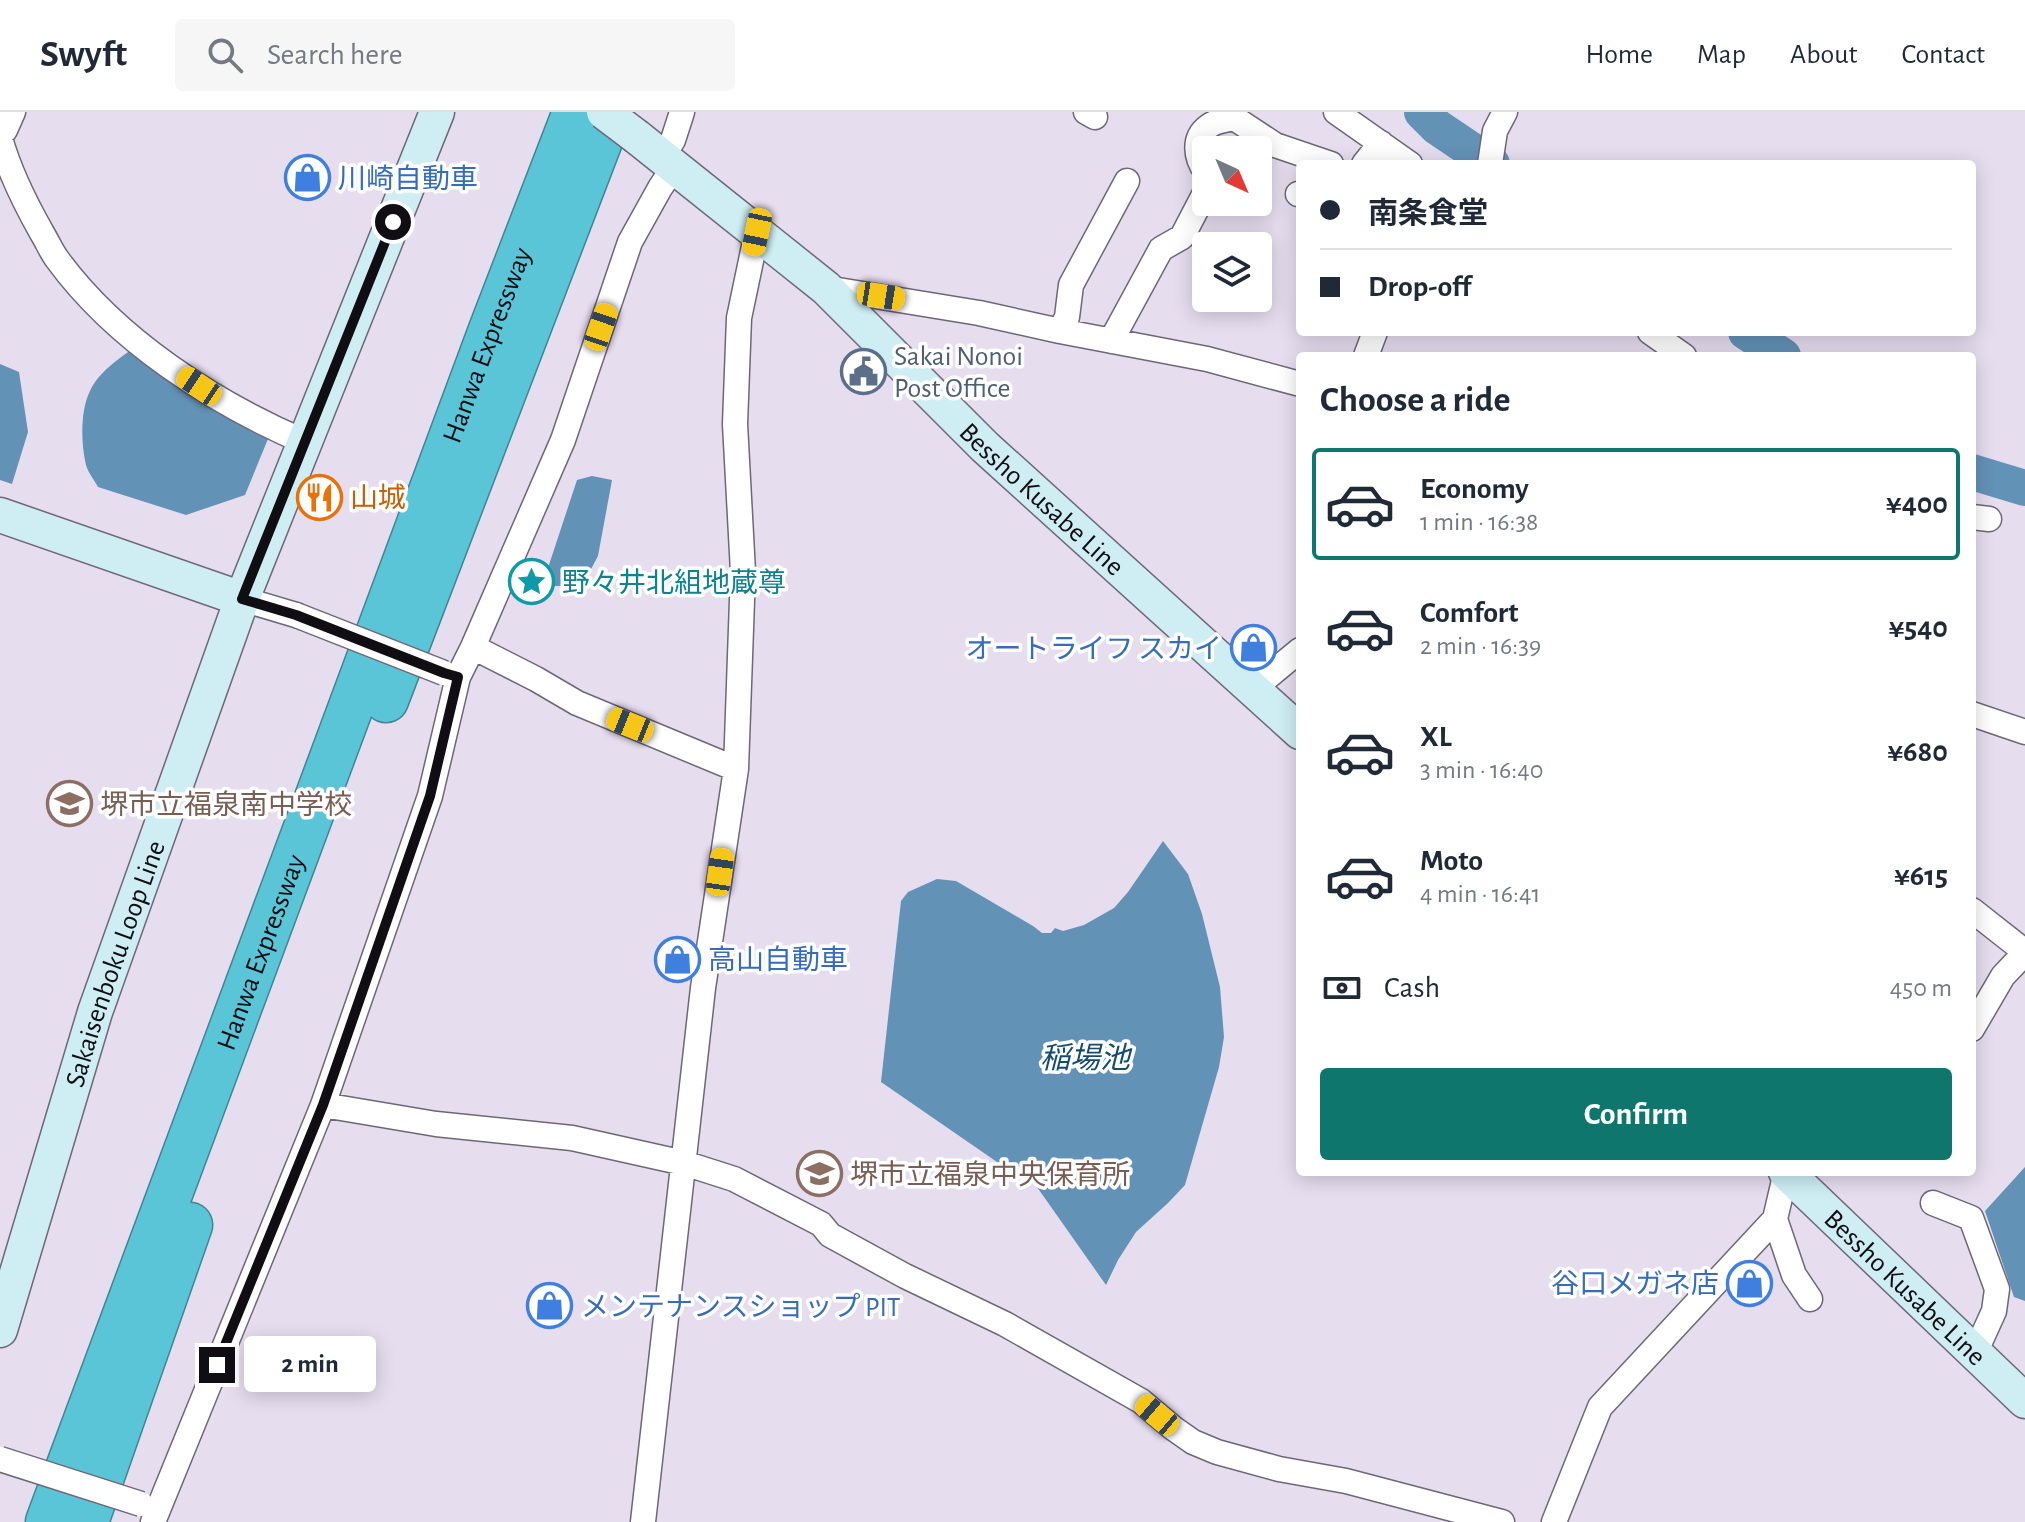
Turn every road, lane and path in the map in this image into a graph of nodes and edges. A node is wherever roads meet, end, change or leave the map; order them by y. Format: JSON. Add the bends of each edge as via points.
{"nodes":[{"id":1,"x":13,"y":112,"type":"edge"},
{"id":2,"x":437,"y":112,"type":"edge"},
{"id":3,"x":575,"y":112,"type":"edge"},
{"id":4,"x":604,"y":112,"type":"edge"},
{"id":5,"x":682,"y":112,"type":"edge"},
{"id":6,"x":1336,"y":112,"type":"edge"},
{"id":7,"x":1229,"y":115,"type":"edge"},
{"id":8,"x":1500,"y":121,"type":"edge"},
{"id":9,"x":0,"y":130,"type":"edge"},
{"id":10,"x":1201,"y":136,"type":"edge"},
{"id":11,"x":0,"y":138,"type":"edge"},
{"id":12,"x":646,"y":143,"type":"edge"},
{"id":13,"x":1367,"y":158,"type":"edge"},
{"id":14,"x":1319,"y":160,"type":"edge"},
{"id":15,"x":1491,"y":160,"type":"edge"},
{"id":16,"x":1127,"y":181,"type":"dead end"},
{"id":17,"x":1193,"y":216,"type":"edge"},
{"id":18,"x":757,"y":232,"type":"junction"},
{"id":19,"x":826,"y":288,"type":"junction"},
{"id":20,"x":1060,"y":331,"type":"junction"},
{"id":21,"x":1656,"y":336,"type":"edge"},
{"id":22,"x":1111,"y":341,"type":"junction"},
{"id":23,"x":1678,"y":352,"type":"edge"},
{"id":24,"x":1296,"y":383,"type":"edge"},
{"id":25,"x":305,"y":442,"type":"junction"},
{"id":26,"x":0,"y":515,"type":"edge"},
{"id":27,"x":242,"y":599,"type":"junction"},
{"id":28,"x":473,"y":647,"type":"junction"},
{"id":29,"x":1296,"y":653,"type":"edge"},
{"id":30,"x":451,"y":675,"type":"junction"},
{"id":31,"x":1253,"y":689,"type":"junction"},
{"id":32,"x":1976,"y":715,"type":"edge"},
{"id":33,"x":1296,"y":728,"type":"edge"},
{"id":34,"x":2025,"y":732,"type":"edge"},
{"id":35,"x":736,"y":769,"type":"junction"},
{"id":36,"x":1976,"y":913,"type":"edge"},
{"id":37,"x":1976,"y":1022,"type":"edge"},
{"id":38,"x":323,"y":1105,"type":"junction"},
{"id":39,"x":684,"y":1163,"type":"junction"},
{"id":40,"x":1785,"y":1176,"type":"edge"},
{"id":41,"x":1790,"y":1176,"type":"edge"},
{"id":42,"x":1933,"y":1203,"type":"dead end"},
{"id":43,"x":1775,"y":1219,"type":"junction"},
{"id":44,"x":1810,"y":1299,"type":"dead end"},
{"id":45,"x":0,"y":1330,"type":"edge"},
{"id":46,"x":1975,"y":1353,"type":"junction"},
{"id":47,"x":2025,"y":1401,"type":"edge"},
{"id":48,"x":0,"y":1459,"type":"edge"},
{"id":49,"x":151,"y":1512,"type":"edge"},
{"id":50,"x":48,"y":1522,"type":"edge"},
{"id":51,"x":86,"y":1522,"type":"edge"},
{"id":52,"x":643,"y":1522,"type":"edge"},
{"id":53,"x":1502,"y":1522,"type":"edge"},
{"id":54,"x":1554,"y":1522,"type":"edge"}],
"edges":[{"from":1,"to":9,"type":"street","via":[[5,130]]},
{"from":2,"to":25,"type":"main road","name":"Sakaisenboku Loop Line"},
{"from":3,"to":50,"type":"highway","name":"Hanwa Expressway"},
{"from":4,"to":12,"type":"main road","name":"Bessho Kusabe Line","bridge":true},
{"from":5,"to":12,"type":"street","via":[[673,140]]},
{"from":6,"to":13,"type":"street"},
{"from":7,"to":10,"type":"street"},
{"from":7,"to":14,"type":"street","via":[[1275,145]]},
{"from":8,"to":15,"type":"street"},
{"from":11,"to":25,"type":"street","via":[[55,258],[111,318],[220,401]]},
{"from":12,"to":18,"type":"main road","name":"Bessho Kusabe Line"},
{"from":12,"to":28,"type":"street","via":[[660,188],[630,242],[563,440]]},
{"from":12,"to":51,"type":"highway","name":"Hanwa Expressway","via":[[246,1064]]},
{"from":16,"to":20,"type":"street","via":[[1071,285]]},
{"from":17,"to":22,"type":"street","via":[[1182,237],[1161,249]]},
{"from":18,"to":19,"type":"main road","name":"Bessho Kusabe Line"},
{"from":18,"to":35,"type":"street","via":[[739,318],[735,424],[743,572]]},
{"from":19,"to":20,"type":"street"},
{"from":19,"to":31,"type":"main road","name":"Bessho Kusabe Line","via":[[985,447]]},
{"from":20,"to":22,"type":"street"},
{"from":21,"to":23,"type":"street"},
{"from":22,"to":24,"type":"street"},
{"from":25,"to":27,"type":"main road","name":"Sakaisenboku Loop Line"},
{"from":26,"to":27,"type":"main road"},
{"from":27,"to":30,"type":"street","bridge":true},
{"from":27,"to":45,"type":"main road","name":"Sakaisenboku Loop Line","via":[[95,1012]]},
{"from":28,"to":30,"type":"street"},
{"from":28,"to":35,"type":"street","via":[[577,703]]},
{"from":29,"to":31,"type":"street"},
{"from":30,"to":38,"type":"street","via":[[430,796]]},
{"from":31,"to":33,"type":"main road","name":"Bessho Kusabe Line"},
{"from":32,"to":34,"type":"street"},
{"from":35,"to":39,"type":"street","via":[[703,988]]},
{"from":36,"to":37,"type":"street","via":[[2019,947],[2021,957],[2003,976]]},
{"from":38,"to":39,"type":"street","via":[[572,1138]]},
{"from":38,"to":49,"type":"street"},
{"from":39,"to":52,"type":"street"},
{"from":39,"to":53,"type":"street","via":[[734,1179],[905,1276],[1005,1324],[1141,1401],[1193,1442],[1279,1469]]},
{"from":40,"to":43,"type":"street"},
{"from":41,"to":46,"type":"main road","name":"Bessho Kusabe Line"},
{"from":42,"to":46,"type":"street","via":[[1971,1218],[1997,1289],[1994,1311]]},
{"from":43,"to":44,"type":"street","via":[[1794,1275]]},
{"from":43,"to":54,"type":"street","via":[[1600,1407]]},
{"from":46,"to":47,"type":"main road","name":"Bessho Kusabe Line"},
{"from":48,"to":49,"type":"street","bridge":true}]}
